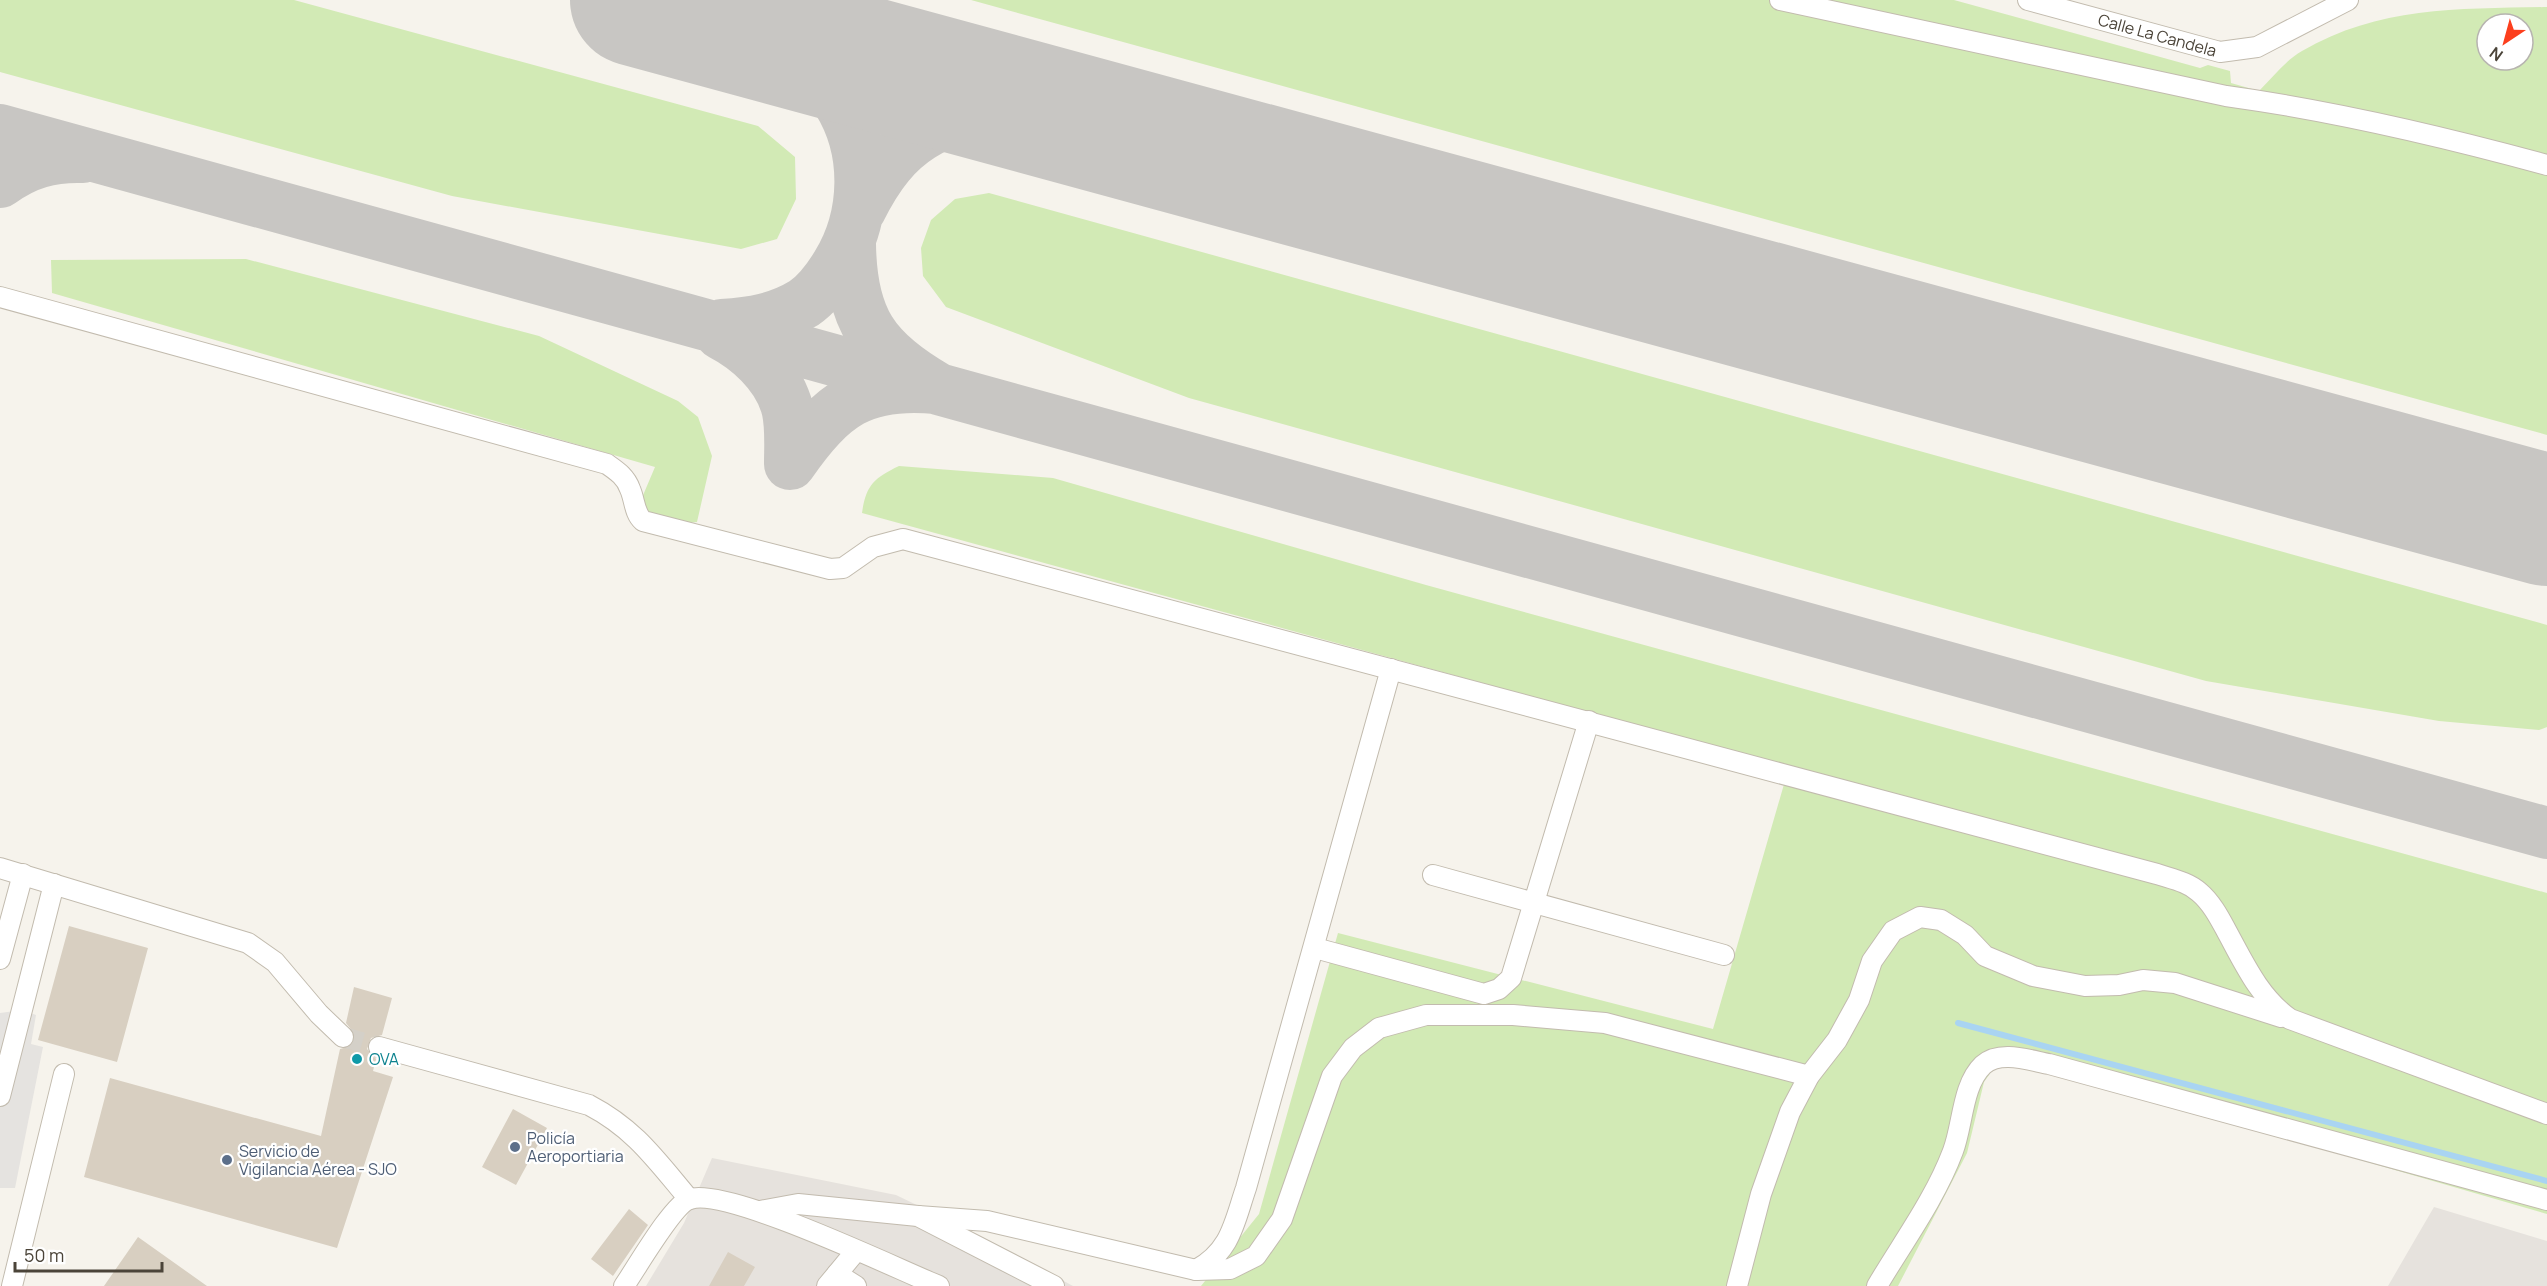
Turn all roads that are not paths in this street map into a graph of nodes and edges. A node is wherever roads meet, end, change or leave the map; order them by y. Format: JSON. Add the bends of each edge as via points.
{"nodes":[{"id":1,"x":1780,"y":0,"type":"edge"},
{"id":2,"x":2028,"y":0,"type":"edge"},
{"id":3,"x":2348,"y":0,"type":"edge"},
{"id":4,"x":2547,"y":165,"type":"edge"},
{"id":5,"x":0,"y":297,"type":"edge"},
{"id":6,"x":1391,"y":669,"type":"junction"},
{"id":7,"x":1589,"y":721,"type":"junction"},
{"id":8,"x":0,"y":868,"type":"edge"},
{"id":9,"x":23,"y":874,"type":"junction"},
{"id":10,"x":1433,"y":875,"type":"dead end"},
{"id":11,"x":54,"y":884,"type":"junction"},
{"id":12,"x":1533,"y":902,"type":"junction"},
{"id":13,"x":1315,"y":948,"type":"junction"},
{"id":14,"x":1724,"y":955,"type":"dead end"},
{"id":15,"x":0,"y":958,"type":"edge"},
{"id":16,"x":2290,"y":1019,"type":"junction"},
{"id":17,"x":343,"y":1037,"type":"tunnel mouth"},
{"id":18,"x":379,"y":1047,"type":"tunnel mouth"},
{"id":19,"x":64,"y":1074,"type":"dead end"},
{"id":20,"x":1809,"y":1076,"type":"junction"},
{"id":21,"x":0,"y":1096,"type":"edge"},
{"id":22,"x":2547,"y":1114,"type":"edge"},
{"id":23,"x":689,"y":1199,"type":"junction"},
{"id":24,"x":2547,"y":1200,"type":"edge"},
{"id":25,"x":758,"y":1211,"type":"junction"},
{"id":26,"x":918,"y":1216,"type":"junction"},
{"id":27,"x":856,"y":1251,"type":"junction"},
{"id":28,"x":1196,"y":1270,"type":"junction"},
{"id":29,"x":832,"y":1280,"type":"edge"},
{"id":30,"x":12,"y":1286,"type":"edge"},
{"id":31,"x":624,"y":1286,"type":"edge"},
{"id":32,"x":856,"y":1286,"type":"edge"},
{"id":33,"x":939,"y":1286,"type":"edge"},
{"id":34,"x":1054,"y":1286,"type":"edge"},
{"id":35,"x":1737,"y":1286,"type":"edge"},
{"id":36,"x":1876,"y":1286,"type":"edge"}],
"edges":[{"from":1,"to":4,"type":"street","via":[[2169,84],[2436,135]]},
{"from":2,"to":3,"type":"street","name":"Calle La Candela","via":[[2220,52],[2257,46]]},
{"from":5,"to":6,"type":"street","via":[[607,464],[622,475],[638,517],[644,521],[830,569],[843,568],[873,547],[903,539]]},
{"from":6,"to":7,"type":"street"},
{"from":6,"to":13,"type":"street"},
{"from":7,"to":12,"type":"street"},
{"from":7,"to":16,"type":"street","via":[[2185,883],[2200,893],[2216,913],[2272,1007]]},
{"from":8,"to":9,"type":"street"},
{"from":9,"to":11,"type":"street"},
{"from":9,"to":15,"type":"street"},
{"from":10,"to":12,"type":"street"},
{"from":11,"to":17,"type":"street","via":[[248,943],[275,962]]},
{"from":11,"to":21,"type":"street"},
{"from":12,"to":13,"type":"street","via":[[1511,978],[1499,989],[1484,994]]},
{"from":12,"to":14,"type":"street"},
{"from":13,"to":28,"type":"street","via":[[1232,1230],[1213,1261]]},
{"from":16,"to":20,"type":"street","via":[[2175,983],[2143,980],[2085,986],[2033,976],[1985,956],[1965,935],[1941,920],[1920,917],[1893,931],[1877,953],[1859,1000],[1837,1040]]},
{"from":16,"to":22,"type":"street"},
{"from":18,"to":23,"type":"street","via":[[589,1105],[614,1118],[638,1139]]},
{"from":19,"to":30,"type":"street"},
{"from":20,"to":28,"type":"street","via":[[1605,1023],[1513,1015],[1426,1015],[1379,1028],[1353,1048],[1332,1076],[1282,1219],[1256,1256],[1230,1269]]},
{"from":20,"to":35,"type":"street","via":[[1790,1112],[1761,1194]]},
{"from":23,"to":25,"type":"street","via":[[714,1198]]},
{"from":23,"to":31,"type":"street","via":[[676,1209]]},
{"from":24,"to":36,"type":"street","via":[[2049,1064],[1997,1057],[1983,1065],[1975,1076],[1954,1149],[1938,1185]]},
{"from":25,"to":26,"type":"street","via":[[798,1204]]},
{"from":25,"to":27,"type":"street"},
{"from":26,"to":28,"type":"street","via":[[987,1221]]},
{"from":26,"to":34,"type":"street"},
{"from":27,"to":29,"type":"street"},
{"from":27,"to":33,"type":"street"},
{"from":29,"to":32,"type":"street"}]}
